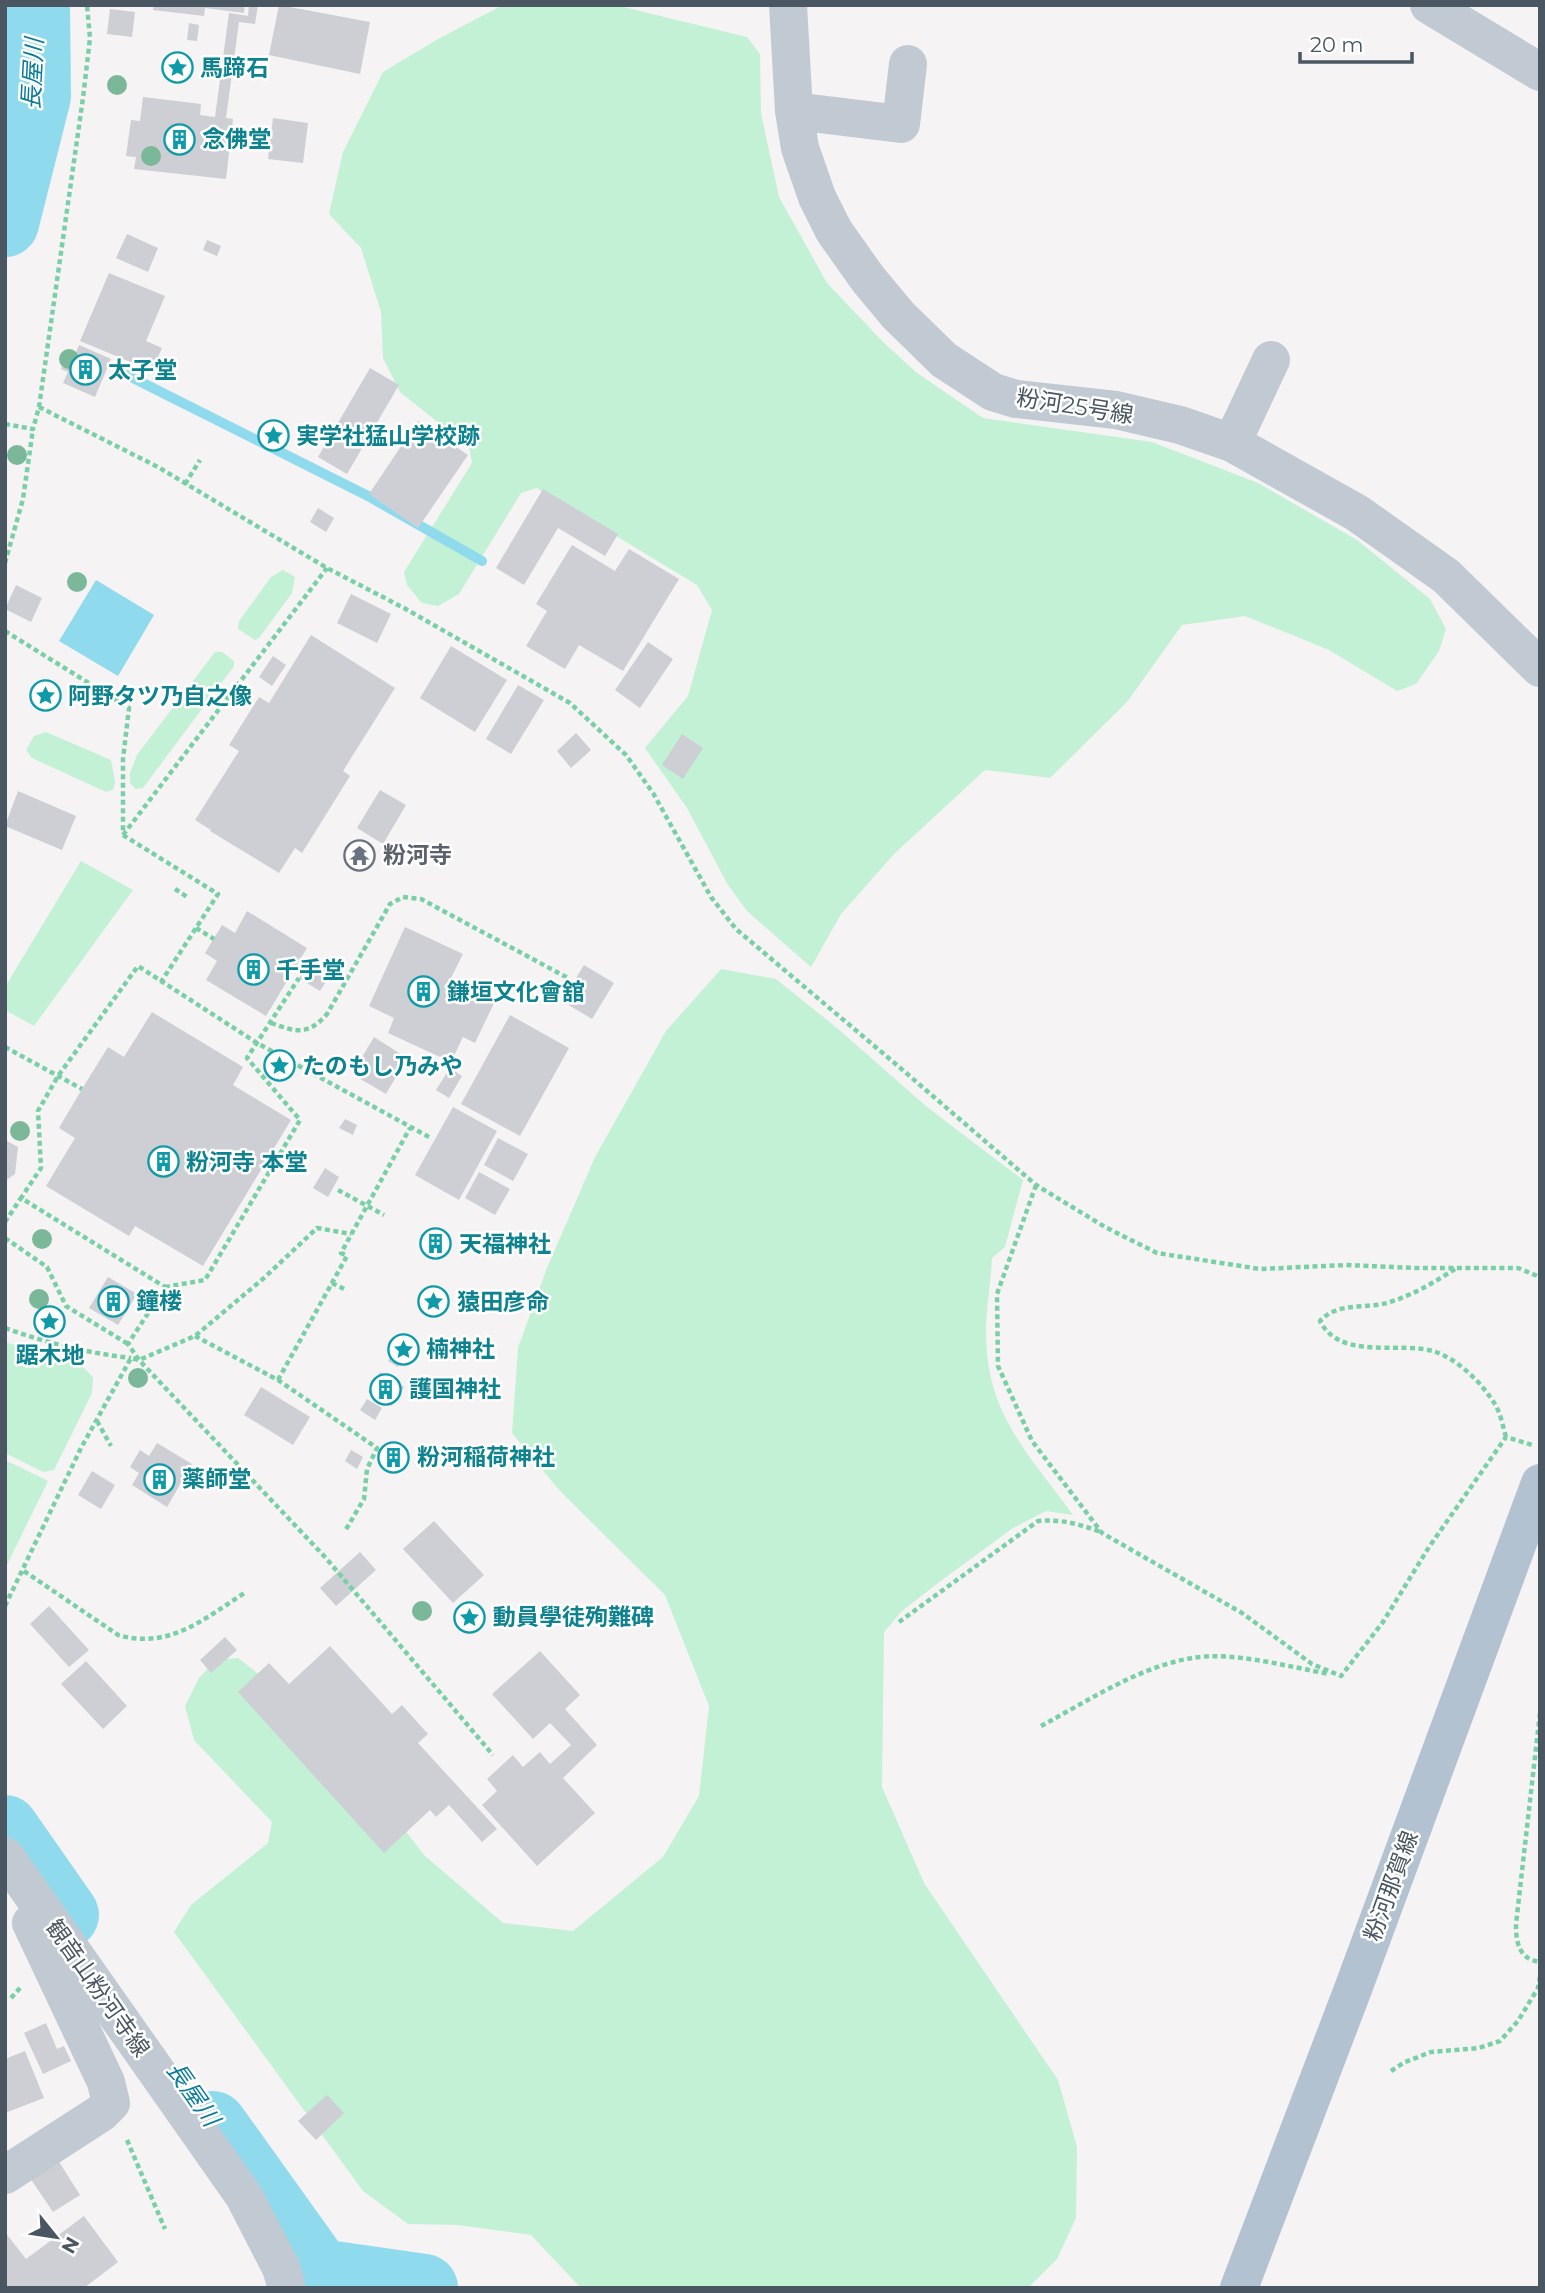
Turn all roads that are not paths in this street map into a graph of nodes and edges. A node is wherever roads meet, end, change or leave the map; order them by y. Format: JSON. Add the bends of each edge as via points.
{"nodes":[{"id":1,"x":788,"y":5,"type":"edge"},
{"id":2,"x":1429,"y":5,"type":"edge"},
{"id":3,"x":908,"y":64,"type":"dead end"},
{"id":4,"x":1540,"y":72,"type":"edge"},
{"id":5,"x":794,"y":111,"type":"junction"},
{"id":6,"x":1272,"y":360,"type":"dead end"},
{"id":7,"x":1232,"y":443,"type":"junction"},
{"id":8,"x":1540,"y":668,"type":"edge"},
{"id":9,"x":1540,"y":1483,"type":"edge"},
{"id":10,"x":10,"y":1862,"type":"edge"},
{"id":11,"x":5,"y":2175,"type":"edge"},
{"id":12,"x":287,"y":2288,"type":"edge"},
{"id":13,"x":1239,"y":2288,"type":"edge"}],
"edges":[{"from":1,"to":5,"type":"street","name":"粉河25号線"},
{"from":2,"to":4,"type":"street"},
{"from":3,"to":5,"type":"street","via":[[901,124]]},
{"from":5,"to":7,"type":"street","name":"粉河25号線","via":[[800,148],[834,231],[898,316],[944,360],[993,392],[1016,399],[1116,410]]},
{"from":6,"to":7,"type":"street"},
{"from":7,"to":8,"type":"street","name":"粉河25号線","via":[[1357,513],[1446,576]]},
{"from":9,"to":13,"type":"main road","name":"粉河那賀線"},
{"from":10,"to":11,"type":"street","via":[[21,1902],[106,2082],[111,2103]]},
{"from":10,"to":12,"type":"street","name":"観音山粉河寺線","via":[[244,2196]]}]}
